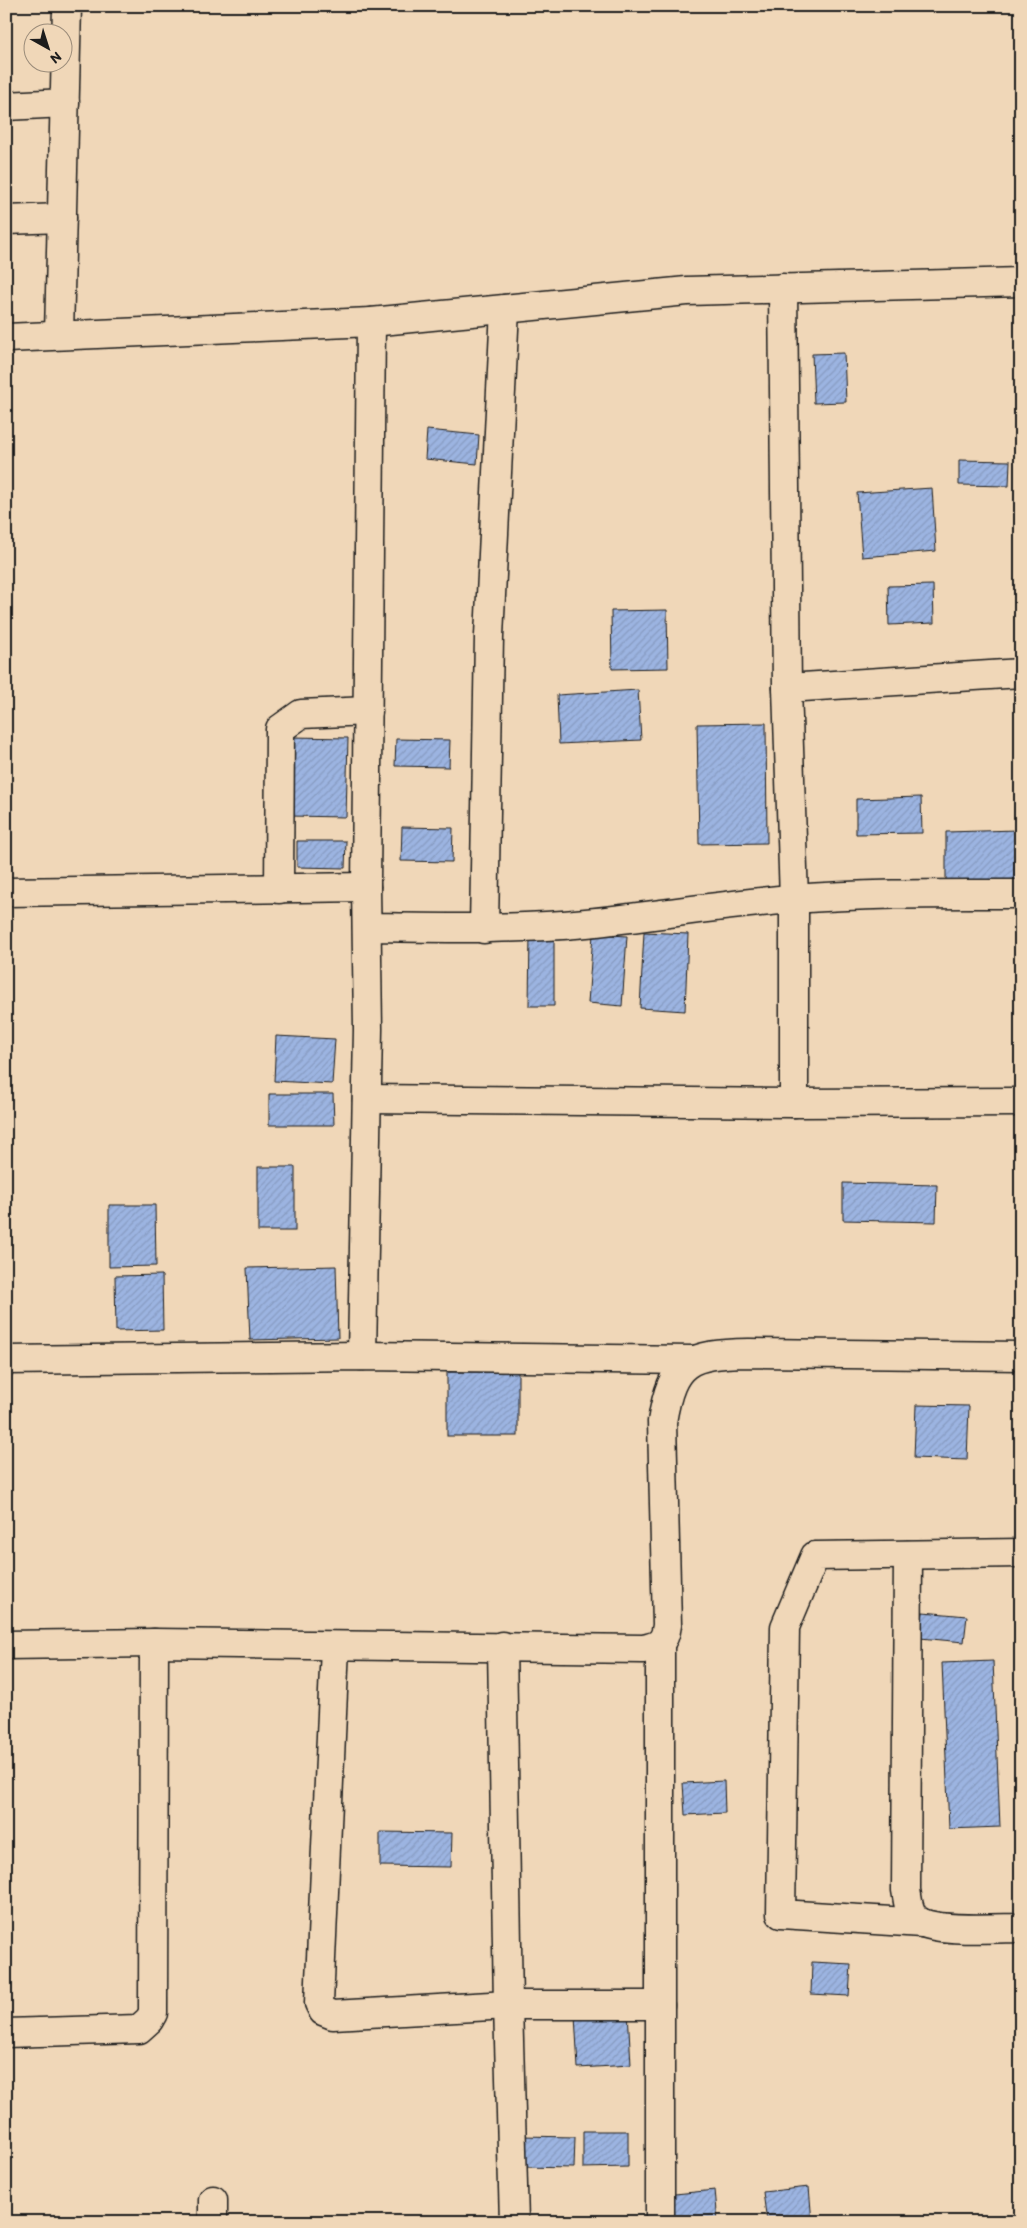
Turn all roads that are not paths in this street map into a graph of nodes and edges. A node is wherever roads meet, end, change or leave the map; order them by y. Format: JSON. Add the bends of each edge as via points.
{"nodes":[{"id":1,"x":67,"y":6,"type":"edge"},
{"id":2,"x":65,"y":104,"type":"junction"},
{"id":3,"x":6,"y":106,"type":"edge"},
{"id":4,"x":62,"y":218,"type":"junction"},
{"id":5,"x":6,"y":220,"type":"edge"},
{"id":6,"x":1021,"y":282,"type":"edge"},
{"id":7,"x":783,"y":288,"type":"junction"},
{"id":8,"x":505,"y":309,"type":"junction"},
{"id":9,"x":371,"y":322,"type":"junction"},
{"id":10,"x":59,"y":334,"type":"junction"},
{"id":11,"x":6,"y":338,"type":"edge"},
{"id":12,"x":1021,"y":673,"type":"edge"},
{"id":13,"x":787,"y":688,"type":"junction"},
{"id":14,"x":368,"y":711,"type":"junction"},
{"id":15,"x":366,"y":887,"type":"junction"},
{"id":16,"x":279,"y":889,"type":"junction"},
{"id":17,"x":6,"y":892,"type":"edge"},
{"id":18,"x":1021,"y":894,"type":"edge"},
{"id":19,"x":794,"y":899,"type":"junction"},
{"id":20,"x":367,"y":927,"type":"junction"},
{"id":21,"x":484,"y":929,"type":"junction"},
{"id":22,"x":367,"y":1099,"type":"junction"},
{"id":23,"x":1021,"y":1102,"type":"edge"},
{"id":24,"x":794,"y":1103,"type":"junction"},
{"id":25,"x":362,"y":1356,"type":"junction"},
{"id":26,"x":1021,"y":1356,"type":"edge"},
{"id":27,"x":6,"y":1360,"type":"edge"},
{"id":28,"x":693,"y":1360,"type":"junction"},
{"id":29,"x":1021,"y":1553,"type":"edge"},
{"id":30,"x":908,"y":1555,"type":"junction"},
{"id":31,"x":154,"y":1644,"type":"junction"},
{"id":32,"x":660,"y":1644,"type":"junction"},
{"id":33,"x":6,"y":1645,"type":"edge"},
{"id":34,"x":502,"y":1646,"type":"junction"},
{"id":35,"x":335,"y":1647,"type":"junction"},
{"id":36,"x":922,"y":1924,"type":"junction"},
{"id":37,"x":1021,"y":1928,"type":"edge"},
{"id":38,"x":508,"y":2005,"type":"junction"},
{"id":39,"x":660,"y":2005,"type":"junction"},
{"id":40,"x":6,"y":2033,"type":"edge"},
{"id":41,"x":514,"y":2222,"type":"edge"},
{"id":42,"x":660,"y":2222,"type":"edge"}],
"edges":[{"from":1,"to":2,"type":"street"},
{"from":2,"to":3,"type":"street"},
{"from":2,"to":4,"type":"street"},
{"from":4,"to":5,"type":"street"},
{"from":4,"to":10,"type":"street"},
{"from":6,"to":7,"type":"street"},
{"from":7,"to":8,"type":"street","via":[[687,291]]},
{"from":7,"to":13,"type":"street"},
{"from":8,"to":9,"type":"street"},
{"from":8,"to":21,"type":"street","via":[[488,636]]},
{"from":9,"to":10,"type":"street"},
{"from":9,"to":14,"type":"street"},
{"from":10,"to":11,"type":"street"},
{"from":12,"to":13,"type":"street"},
{"from":13,"to":19,"type":"street"},
{"from":14,"to":15,"type":"street"},
{"from":14,"to":16,"type":"street","via":[[301,714],[280,729]]},
{"from":15,"to":16,"type":"street"},
{"from":15,"to":20,"type":"street"},
{"from":16,"to":17,"type":"street"},
{"from":18,"to":19,"type":"street","via":[[882,894]]},
{"from":19,"to":21,"type":"street","via":[[586,923]]},
{"from":19,"to":24,"type":"street"},
{"from":20,"to":21,"type":"street"},
{"from":20,"to":22,"type":"street"},
{"from":22,"to":24,"type":"street"},
{"from":22,"to":25,"type":"street"},
{"from":23,"to":24,"type":"street"},
{"from":25,"to":27,"type":"street"},
{"from":25,"to":28,"type":"street"},
{"from":26,"to":28,"type":"street","via":[[749,1353],[712,1354]]},
{"from":28,"to":32,"type":"street","via":[[676,1375],[667,1392],[662,1422],[667,1625],[666,1636]]},
{"from":29,"to":30,"type":"street"},
{"from":30,"to":36,"type":"street","via":[[906,1890],[909,1908]]},
{"from":30,"to":36,"type":"street","via":[[814,1556],[785,1626],[781,1914]]},
{"from":31,"to":33,"type":"street"},
{"from":31,"to":35,"type":"street"},
{"from":31,"to":40,"type":"street","via":[[153,2013],[139,2029]]},
{"from":32,"to":34,"type":"street","via":[[643,1649]]},
{"from":32,"to":39,"type":"street"},
{"from":34,"to":35,"type":"street"},
{"from":34,"to":38,"type":"street"},
{"from":35,"to":38,"type":"street","via":[[319,2003],[323,2011],[333,2015]]},
{"from":36,"to":37,"type":"street","via":[[937,1928]]},
{"from":38,"to":39,"type":"street"},
{"from":38,"to":41,"type":"street"},
{"from":39,"to":42,"type":"street"}]}
